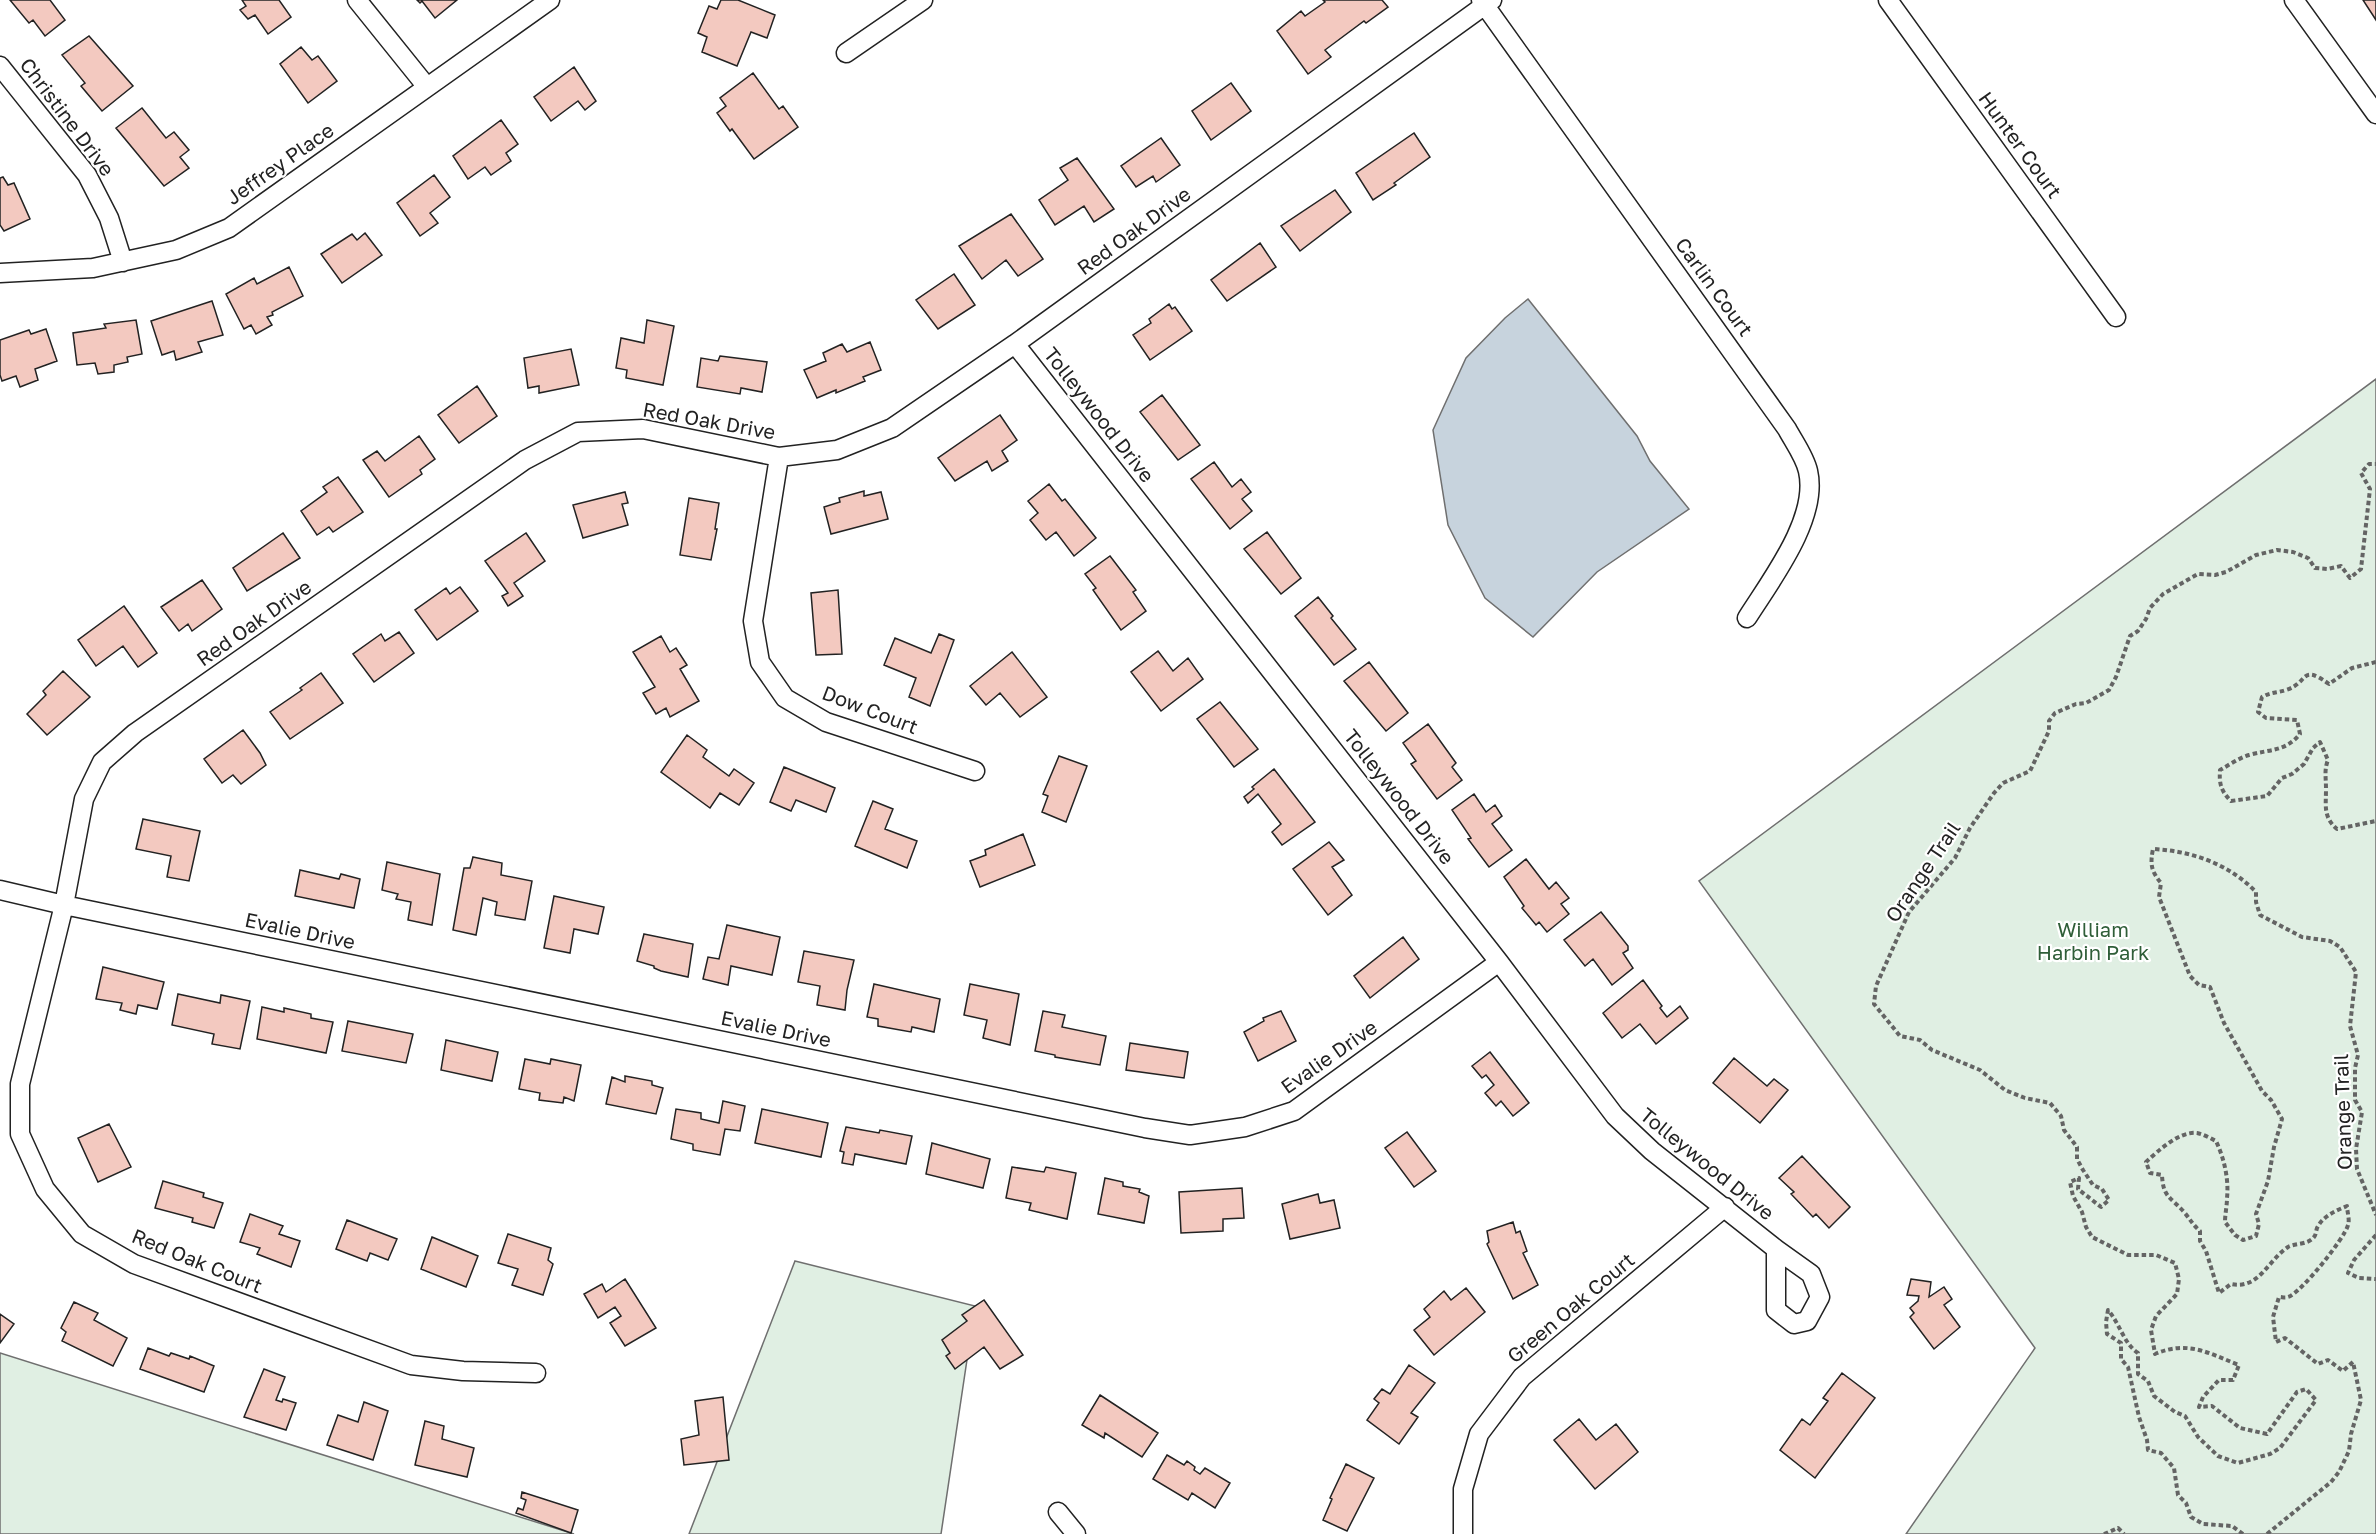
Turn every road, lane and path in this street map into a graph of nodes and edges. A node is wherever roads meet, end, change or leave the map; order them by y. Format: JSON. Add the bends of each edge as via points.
{"nodes":[{"id":1,"x":357,"y":0,"type":"edge"},
{"id":2,"x":550,"y":0,"type":"edge"},
{"id":3,"x":923,"y":0,"type":"edge"},
{"id":4,"x":1888,"y":0,"type":"edge"},
{"id":5,"x":2294,"y":0,"type":"edge"},
{"id":6,"x":1485,"y":2,"type":"edge"},
{"id":7,"x":846,"y":53,"type":"dead end"},
{"id":8,"x":0,"y":66,"type":"edge"},
{"id":9,"x":427,"y":87,"type":"junction"},
{"id":10,"x":2376,"y":114,"type":"edge"},
{"id":11,"x":123,"y":262,"type":"junction"},
{"id":12,"x":0,"y":273,"type":"edge"},
{"id":13,"x":2116,"y":317,"type":"dead end"},
{"id":14,"x":1016,"y":344,"type":"junction"},
{"id":15,"x":779,"y":457,"type":"junction"},
{"id":16,"x":2376,"y":464,"type":"edge"},
{"id":17,"x":1747,"y":618,"type":"dead end"},
{"id":18,"x":2376,"y":662,"type":"edge"},
{"id":19,"x":975,"y":771,"type":"dead end"},
{"id":20,"x":2376,"y":821,"type":"edge"},
{"id":21,"x":0,"y":890,"type":"edge"},
{"id":22,"x":64,"y":905,"type":"junction"},
{"id":23,"x":1499,"y":962,"type":"junction"},
{"id":24,"x":1725,"y":1207,"type":"junction"},
{"id":25,"x":2376,"y":1215,"type":"edge"},
{"id":26,"x":2376,"y":1236,"type":"edge"},
{"id":27,"x":1776,"y":1249,"type":"dead end"},
{"id":28,"x":2376,"y":1279,"type":"edge"},
{"id":29,"x":536,"y":1373,"type":"dead end"},
{"id":30,"x":1058,"y":1512,"type":"dead end"},
{"id":31,"x":1076,"y":1534,"type":"edge"},
{"id":32,"x":1463,"y":1534,"type":"edge"},
{"id":33,"x":2104,"y":1534,"type":"edge"},
{"id":34,"x":2124,"y":1534,"type":"edge"},
{"id":35,"x":2243,"y":1534,"type":"edge"},
{"id":36,"x":2267,"y":1534,"type":"edge"}],
"edges":[{"from":1,"to":9,"type":"street"},
{"from":2,"to":9,"type":"street","name":"Jeffrey Place"},
{"from":3,"to":7,"type":"street"},
{"from":4,"to":13,"type":"street","name":"Hunter Court"},
{"from":5,"to":10,"type":"street"},
{"from":6,"to":14,"type":"street","name":"Red Oak Drive"},
{"from":6,"to":17,"type":"street","name":"Carlin Court","via":[[1787,429],[1808,471],[1808,504],[1798,536]]},
{"from":8,"to":11,"type":"street","name":"Christine Drive","via":[[87,175],[109,218]]},
{"from":9,"to":11,"type":"street","name":"Jeffrey Place","via":[[229,228],[176,250]]},
{"from":11,"to":12,"type":"street","name":"Jeffrey Place","via":[[93,268]]},
{"from":14,"to":15,"type":"street","name":"Red Oak Drive","via":[[891,428],[837,450]]},
{"from":14,"to":23,"type":"street","name":"Tolleywood Drive"},
{"from":15,"to":19,"type":"street","name":"Dow Court","via":[[753,621],[760,662],[786,698],[826,722]]},
{"from":15,"to":22,"type":"street","name":"Red Oak Drive","via":[[643,429],[578,432],[525,460],[135,734],[102,762],[84,799]]},
{"from":16,"to":35,"type":"path","name":"Orange Trail","via":[[2369,464],[2361,474],[2370,489],[2369,504],[2361,569],[2350,578],[2341,566],[2315,568],[2308,558],[2277,550],[2256,555],[2226,572],[2198,574],[2163,594],[2130,636],[2109,690],[2055,713],[2030,771],[2003,783],[1994,793],[1954,858],[1909,912],[1876,986],[1874,1004],[1900,1036],[1920,1040],[1932,1050],[1980,1070],[2005,1090],[2050,1103],[2077,1147],[2077,1159],[2083,1170],[2109,1200],[2101,1207],[2078,1189],[2079,1178],[2070,1182],[2092,1237],[2128,1255],[2156,1255],[2175,1263],[2177,1293],[2156,1316],[2151,1330],[2155,1354],[2166,1349],[2196,1347],[2239,1365],[2233,1380],[2219,1380],[2199,1407],[2212,1406],[2241,1428],[2266,1434],[2297,1392],[2306,1389],[2316,1400],[2280,1448],[2270,1454],[2238,1463],[2218,1456],[2198,1437],[2185,1416],[2154,1396],[2148,1381],[2138,1374],[2138,1353],[2129,1347],[2109,1310],[2107,1334],[2121,1343],[2121,1359],[2128,1367],[2148,1450],[2161,1453],[2174,1468],[2178,1496],[2186,1503],[2191,1517],[2203,1524],[2232,1526]]},
{"from":18,"to":20,"type":"path","via":[[2352,668],[2328,684],[2315,675],[2306,675],[2287,690],[2262,697],[2258,712],[2266,718],[2297,720],[2300,734],[2283,748],[2248,755],[2220,770],[2219,784],[2231,801],[2267,796],[2282,778],[2304,764],[2320,742],[2328,760],[2324,769],[2324,808],[2329,822],[2337,829]]},
{"from":21,"to":22,"type":"street","name":"Evalie Drive"},
{"from":22,"to":23,"type":"street","name":"Evalie Drive","via":[[1191,1135],[1245,1127],[1294,1111]]},
{"from":22,"to":29,"type":"street","name":"Red Oak Court","via":[[20,1084],[20,1134],[45,1189],[82,1234],[135,1264],[411,1365]]},
{"from":23,"to":24,"type":"street","name":"Tolleywood Drive","via":[[1615,1116],[1652,1151]]},
{"from":24,"to":27,"type":"street","name":"Tolleywood Drive"},
{"from":24,"to":32,"type":"street","name":"Green Oak Court","via":[[1522,1377],[1479,1434],[1463,1489]]},
{"from":25,"to":36,"type":"path","name":"Orange Trail","via":[[2357,1169],[2355,1149],[2362,1112],[2355,1100],[2358,1055],[2350,1026],[2356,972],[2347,955],[2330,941],[2302,937],[2260,915],[2256,892],[2226,867],[2170,850],[2153,849],[2150,862],[2161,883],[2159,897],[2190,976],[2199,985],[2210,987],[2224,1023],[2282,1119],[2256,1214],[2256,1236],[2243,1240],[2225,1222],[2225,1169],[2216,1141],[2196,1133],[2183,1135],[2163,1145],[2146,1162],[2150,1173],[2162,1175],[2166,1196],[2200,1231],[2200,1242],[2219,1293],[2231,1284],[2242,1286],[2251,1281],[2288,1247],[2314,1238],[2322,1221],[2347,1206],[2349,1224],[2341,1238],[2319,1270],[2297,1292],[2279,1297],[2273,1317],[2276,1342],[2285,1338],[2318,1364],[2328,1360],[2343,1371],[2353,1362],[2361,1400],[2349,1451],[2331,1482]]},
{"from":26,"to":28,"type":"path","via":[[2354,1260],[2348,1273]]},
{"from":30,"to":31,"type":"street"},
{"from":33,"to":34,"type":"path","via":[[2118,1528]]}]}
